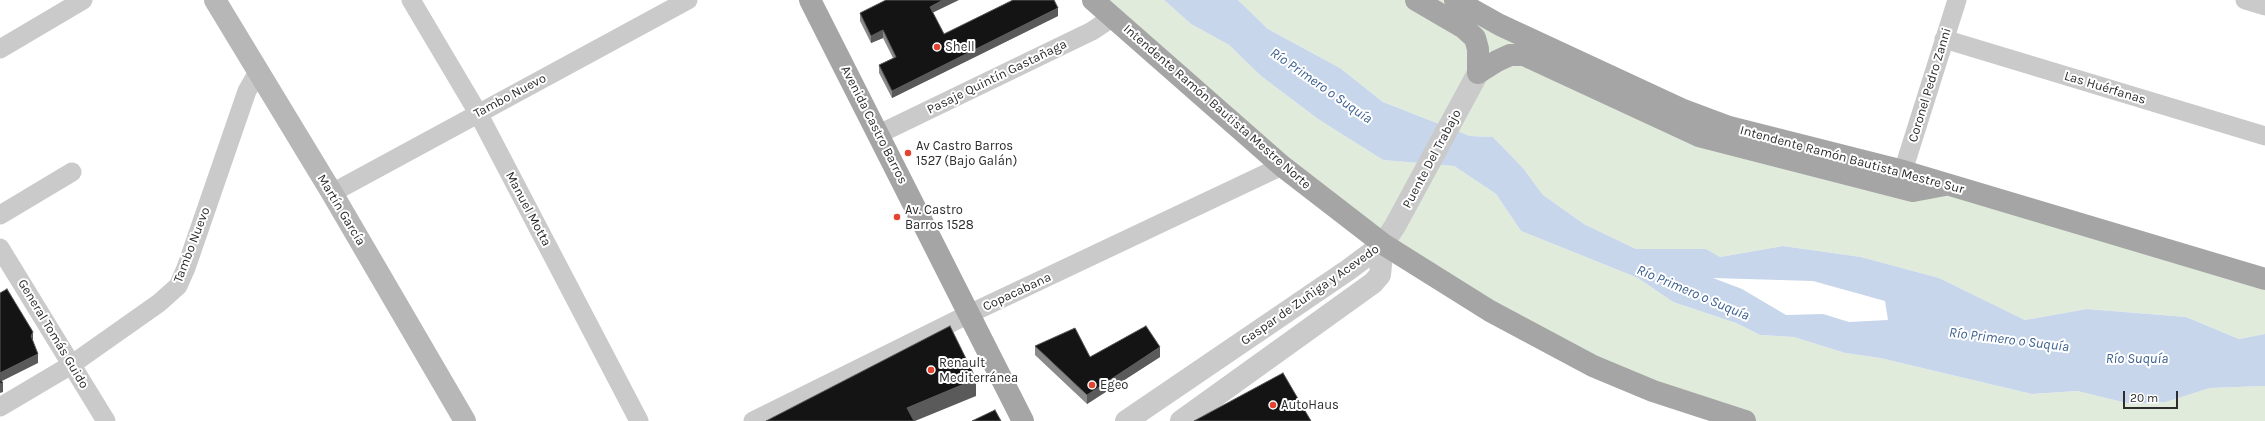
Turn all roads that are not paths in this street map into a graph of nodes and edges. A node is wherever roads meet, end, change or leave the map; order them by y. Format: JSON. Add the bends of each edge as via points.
{"nodes":[{"id":1,"x":83,"y":0,"type":"edge"},
{"id":2,"x":215,"y":0,"type":"edge"},
{"id":3,"x":411,"y":0,"type":"edge"},
{"id":4,"x":688,"y":0,"type":"edge"},
{"id":5,"x":810,"y":0,"type":"edge"},
{"id":6,"x":1093,"y":0,"type":"edge"},
{"id":7,"x":1416,"y":0,"type":"edge"},
{"id":8,"x":1455,"y":0,"type":"edge"},
{"id":9,"x":1957,"y":0,"type":"edge"},
{"id":10,"x":2244,"y":0,"type":"edge"},
{"id":11,"x":2265,"y":6,"type":"edge"},
{"id":12,"x":1113,"y":17,"type":"junction"},
{"id":13,"x":1944,"y":39,"type":"junction"},
{"id":14,"x":0,"y":49,"type":"edge"},
{"id":15,"x":1481,"y":68,"type":"junction"},
{"id":16,"x":258,"y":72,"type":"junction"},
{"id":17,"x":478,"y":113,"type":"junction"},
{"id":18,"x":879,"y":134,"type":"junction"},
{"id":19,"x":2265,"y":136,"type":"edge"},
{"id":20,"x":1282,"y":166,"type":"junction"},
{"id":21,"x":1903,"y":171,"type":"junction"},
{"id":22,"x":72,"y":172,"type":"dead end"},
{"id":23,"x":1946,"y":185,"type":"junction"},
{"id":24,"x":332,"y":193,"type":"junction"},
{"id":25,"x":0,"y":215,"type":"edge"},
{"id":26,"x":1383,"y":244,"type":"junction"},
{"id":27,"x":0,"y":248,"type":"edge"},
{"id":28,"x":2265,"y":279,"type":"edge"},
{"id":29,"x":969,"y":314,"type":"junction"},
{"id":30,"x":71,"y":365,"type":"junction"},
{"id":31,"x":0,"y":407,"type":"edge"},
{"id":32,"x":1735,"y":420,"type":"edge"},
{"id":33,"x":106,"y":421,"type":"edge"},
{"id":34,"x":464,"y":421,"type":"edge"},
{"id":35,"x":639,"y":421,"type":"edge"},
{"id":36,"x":753,"y":421,"type":"edge"},
{"id":37,"x":1023,"y":421,"type":"edge"},
{"id":38,"x":1126,"y":421,"type":"edge"},
{"id":39,"x":1181,"y":421,"type":"edge"}],
"edges":[{"from":1,"to":14,"type":"street"},
{"from":2,"to":16,"type":"main road","name":"Martín García"},
{"from":3,"to":17,"type":"street","name":"Manuel Motta"},
{"from":4,"to":17,"type":"street","name":"Tambo Nuevo"},
{"from":5,"to":18,"type":"main road","name":"Avenida Castro Barros"},
{"from":6,"to":12,"type":"main road","name":"Intendente Ramón Bautista Mestre Norte"},
{"from":7,"to":15,"type":"main road","via":[[1464,28],[1475,38]]},
{"from":8,"to":21,"type":"main road","name":"Intendente Ramón Bautista Mestre Sur","via":[[1500,25],[1688,111],[1756,135]]},
{"from":9,"to":13,"type":"street","name":"Coronel Pedro Zanni"},
{"from":10,"to":11,"type":"street"},
{"from":12,"to":18,"type":"street","name":"Pasaje Quintín Gastañaga","via":[[1092,31]]},
{"from":12,"to":20,"type":"main road","name":"Intendente Ramón Bautista Mestre Norte"},
{"from":13,"to":19,"type":"street","name":"Las Huérfanas"},
{"from":13,"to":21,"type":"street","name":"Coronel Pedro Zanni"},
{"from":15,"to":23,"type":"main road","via":[[1510,55],[1524,55],[1699,136],[1913,191]]},
{"from":15,"to":26,"type":"street","name":"Puente Del Trabajo","via":[[1396,226]]},
{"from":16,"to":24,"type":"main road","name":"Martín García"},
{"from":16,"to":30,"type":"street","name":"Tambo Nuevo","via":[[247,91],[178,286],[159,303]]},
{"from":17,"to":24,"type":"street","name":"Tambo Nuevo"},
{"from":17,"to":35,"type":"street","name":"Manuel Motta"},
{"from":18,"to":29,"type":"main road","name":"Avenida Castro Barros"},
{"from":20,"to":26,"type":"main road","name":"Intendente Ramón Bautista Mestre Norte"},
{"from":20,"to":29,"type":"street","name":"Copacabana"},
{"from":21,"to":23,"type":"main road","name":"Intendente Ramón Bautista Mestre Sur"},
{"from":22,"to":25,"type":"street"},
{"from":23,"to":28,"type":"main road","name":"Intendente Ramón Bautista Mestre Sur"},
{"from":24,"to":34,"type":"main road","name":"Martín García"},
{"from":26,"to":32,"type":"main road","name":"Intendente Ramón Bautista Mestre Norte","via":[[1490,311],[1593,366],[1653,391]]},
{"from":26,"to":38,"type":"street","name":"Gaspar de Zuñiga y Acevedo"},
{"from":26,"to":39,"type":"street","name":"Gaspar de Zuñiga y Acevedo","via":[[1380,274],[1373,283]]},
{"from":27,"to":30,"type":"street","name":"General Tomás Guido"},
{"from":29,"to":36,"type":"street","name":"Copacabana"},
{"from":29,"to":37,"type":"main road","name":"Avenida Castro Barros"},
{"from":30,"to":31,"type":"street","name":"Tambo Nuevo"},
{"from":30,"to":33,"type":"street","name":"General Tomás Guido"}]}
